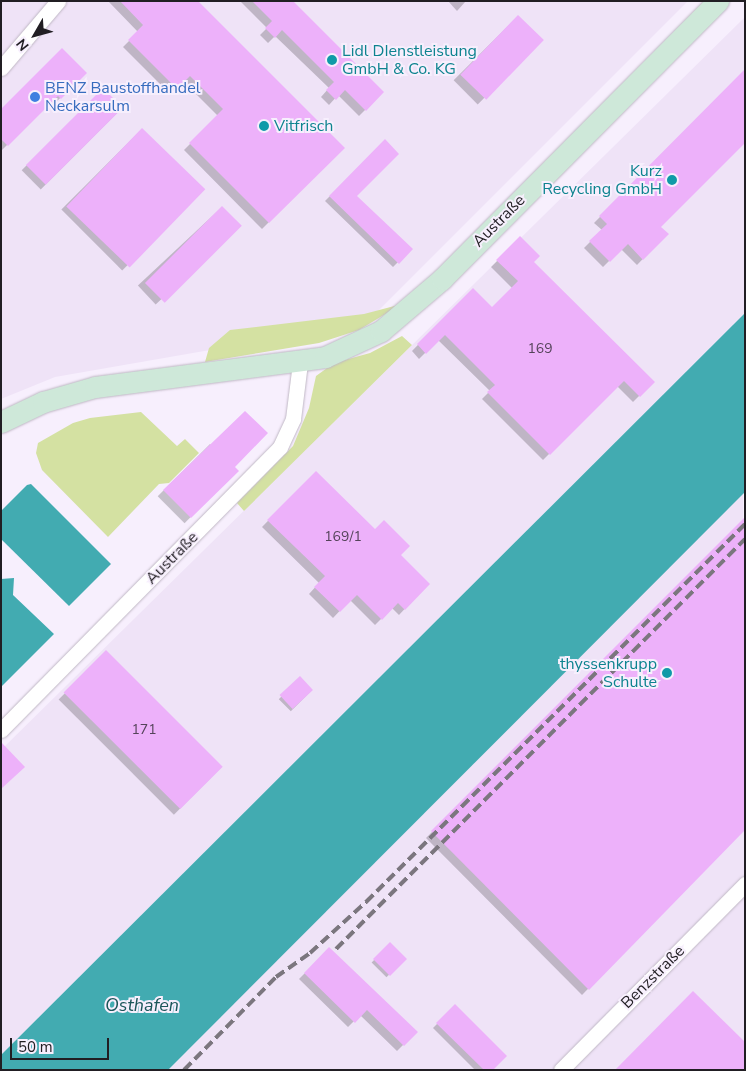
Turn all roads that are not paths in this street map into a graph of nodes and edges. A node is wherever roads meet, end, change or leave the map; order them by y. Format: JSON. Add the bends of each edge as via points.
{"nodes":[{"id":1,"x":58,"y":1,"type":"edge"},
{"id":2,"x":718,"y":1,"type":"edge"},
{"id":3,"x":1,"y":68,"type":"edge"},
{"id":4,"x":300,"y":363,"type":"junction"},
{"id":5,"x":1,"y":422,"type":"edge"},
{"id":6,"x":1,"y":730,"type":"edge"},
{"id":7,"x":745,"y":884,"type":"edge"},
{"id":8,"x":562,"y":1070,"type":"edge"}],
"edges":[{"from":1,"to":3,"type":"street"},
{"from":2,"to":4,"type":"main road","name":"Austraße","via":[[402,317],[359,344]]},
{"from":4,"to":5,"type":"main road","name":"Austraße","via":[[95,388],[43,402]]},
{"from":4,"to":6,"type":"street","name":"Austraße","via":[[293,419],[280,447]]},
{"from":7,"to":8,"type":"street","name":"Benzstraße"}]}
